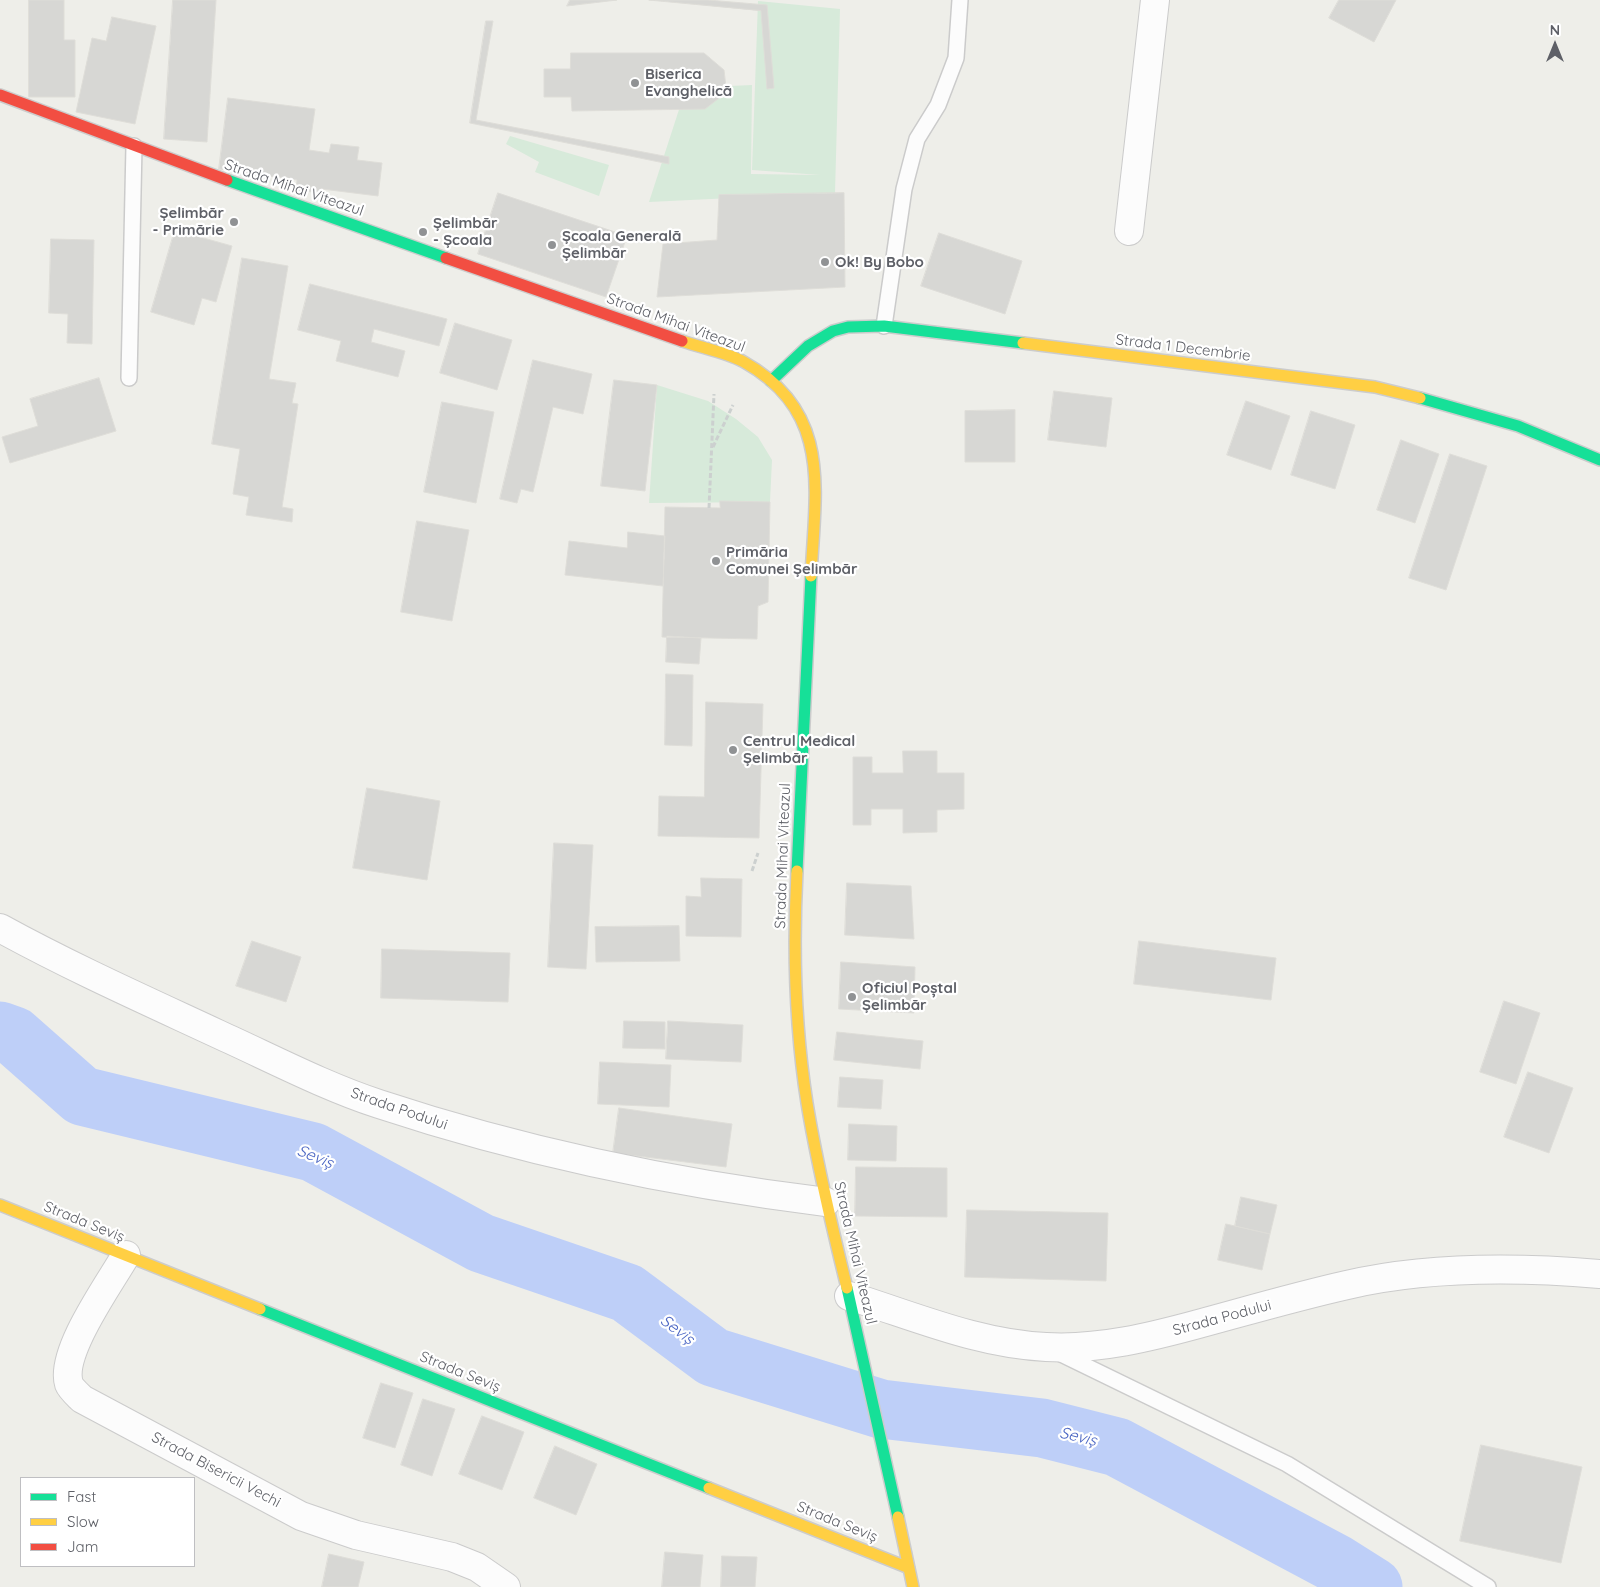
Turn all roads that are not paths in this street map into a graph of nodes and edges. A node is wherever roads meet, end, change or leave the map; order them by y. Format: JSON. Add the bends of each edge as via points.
{"nodes":[{"id":1,"x":960,"y":0,"type":"edge"},
{"id":2,"x":1155,"y":0,"type":"edge"},
{"id":3,"x":0,"y":95,"type":"edge"},
{"id":4,"x":134,"y":146,"type":"junction"},
{"id":5,"x":1129,"y":230,"type":"dead end"},
{"id":6,"x":884,"y":326,"type":"junction"},
{"id":7,"x":129,"y":378,"type":"dead end"},
{"id":8,"x":771,"y":381,"type":"junction"},
{"id":9,"x":1600,"y":460,"type":"edge"},
{"id":10,"x":0,"y":928,"type":"edge"},
{"id":11,"x":826,"y":1202,"type":"junction"},
{"id":12,"x":0,"y":1205,"type":"edge"},
{"id":13,"x":126,"y":1255,"type":"junction"},
{"id":14,"x":1600,"y":1274,"type":"edge"},
{"id":15,"x":849,"y":1296,"type":"junction"},
{"id":16,"x":1047,"y":1347,"type":"junction"},
{"id":17,"x":909,"y":1568,"type":"junction"},
{"id":18,"x":506,"y":1587,"type":"edge"},
{"id":19,"x":913,"y":1587,"type":"edge"},
{"id":20,"x":1488,"y":1587,"type":"edge"}],
"edges":[{"from":1,"to":6,"type":"lane","via":[[956,58],[938,105],[917,139],[904,189]]},
{"from":2,"to":5,"type":"street"},
{"from":3,"to":4,"type":"main road","name":"Strada Mihai Viteazul"},
{"from":4,"to":7,"type":"lane"},
{"from":4,"to":8,"type":"main road","name":"Strada Mihai Viteazul","via":[[743,362]]},
{"from":6,"to":8,"type":"main road","name":"Strada 1 Decembrie","via":[[859,324],[836,329],[805,346]]},
{"from":6,"to":9,"type":"main road","name":"Strada 1 Decembrie","via":[[1375,387],[1452,405],[1523,427]]},
{"from":8,"to":11,"type":"main road","name":"Strada Mihai Viteazul","via":[[798,409],[810,434],[815,456],[795,905],[797,996],[807,1101]]},
{"from":10,"to":11,"type":"street","name":"Strada Podului","via":[[77,968],[377,1104],[530,1149],[625,1171],[727,1190]]},
{"from":11,"to":15,"type":"main road","name":"Strada Mihai Viteazul"},
{"from":12,"to":13,"type":"main road","name":"Strada Seviș"},
{"from":13,"to":17,"type":"main road","name":"Strada Seviș"},
{"from":13,"to":18,"type":"street","name":"Strada Bisericii Vechi","via":[[80,1333],[68,1365],[69,1385],[82,1399],[301,1516],[356,1535],[452,1557],[477,1567]]},
{"from":14,"to":16,"type":"street","name":"Strada Podului","via":[[1500,1269],[1419,1274],[1349,1284],[1148,1337],[1099,1345]]},
{"from":15,"to":16,"type":"street","name":"Strada Podului","via":[[991,1341]]},
{"from":15,"to":17,"type":"main road","name":"Strada Mihai Viteazul"},
{"from":16,"to":20,"type":"lane","via":[[1287,1464]]},
{"from":17,"to":19,"type":"main road","name":"Strada Mihai Viteazul"}]}
